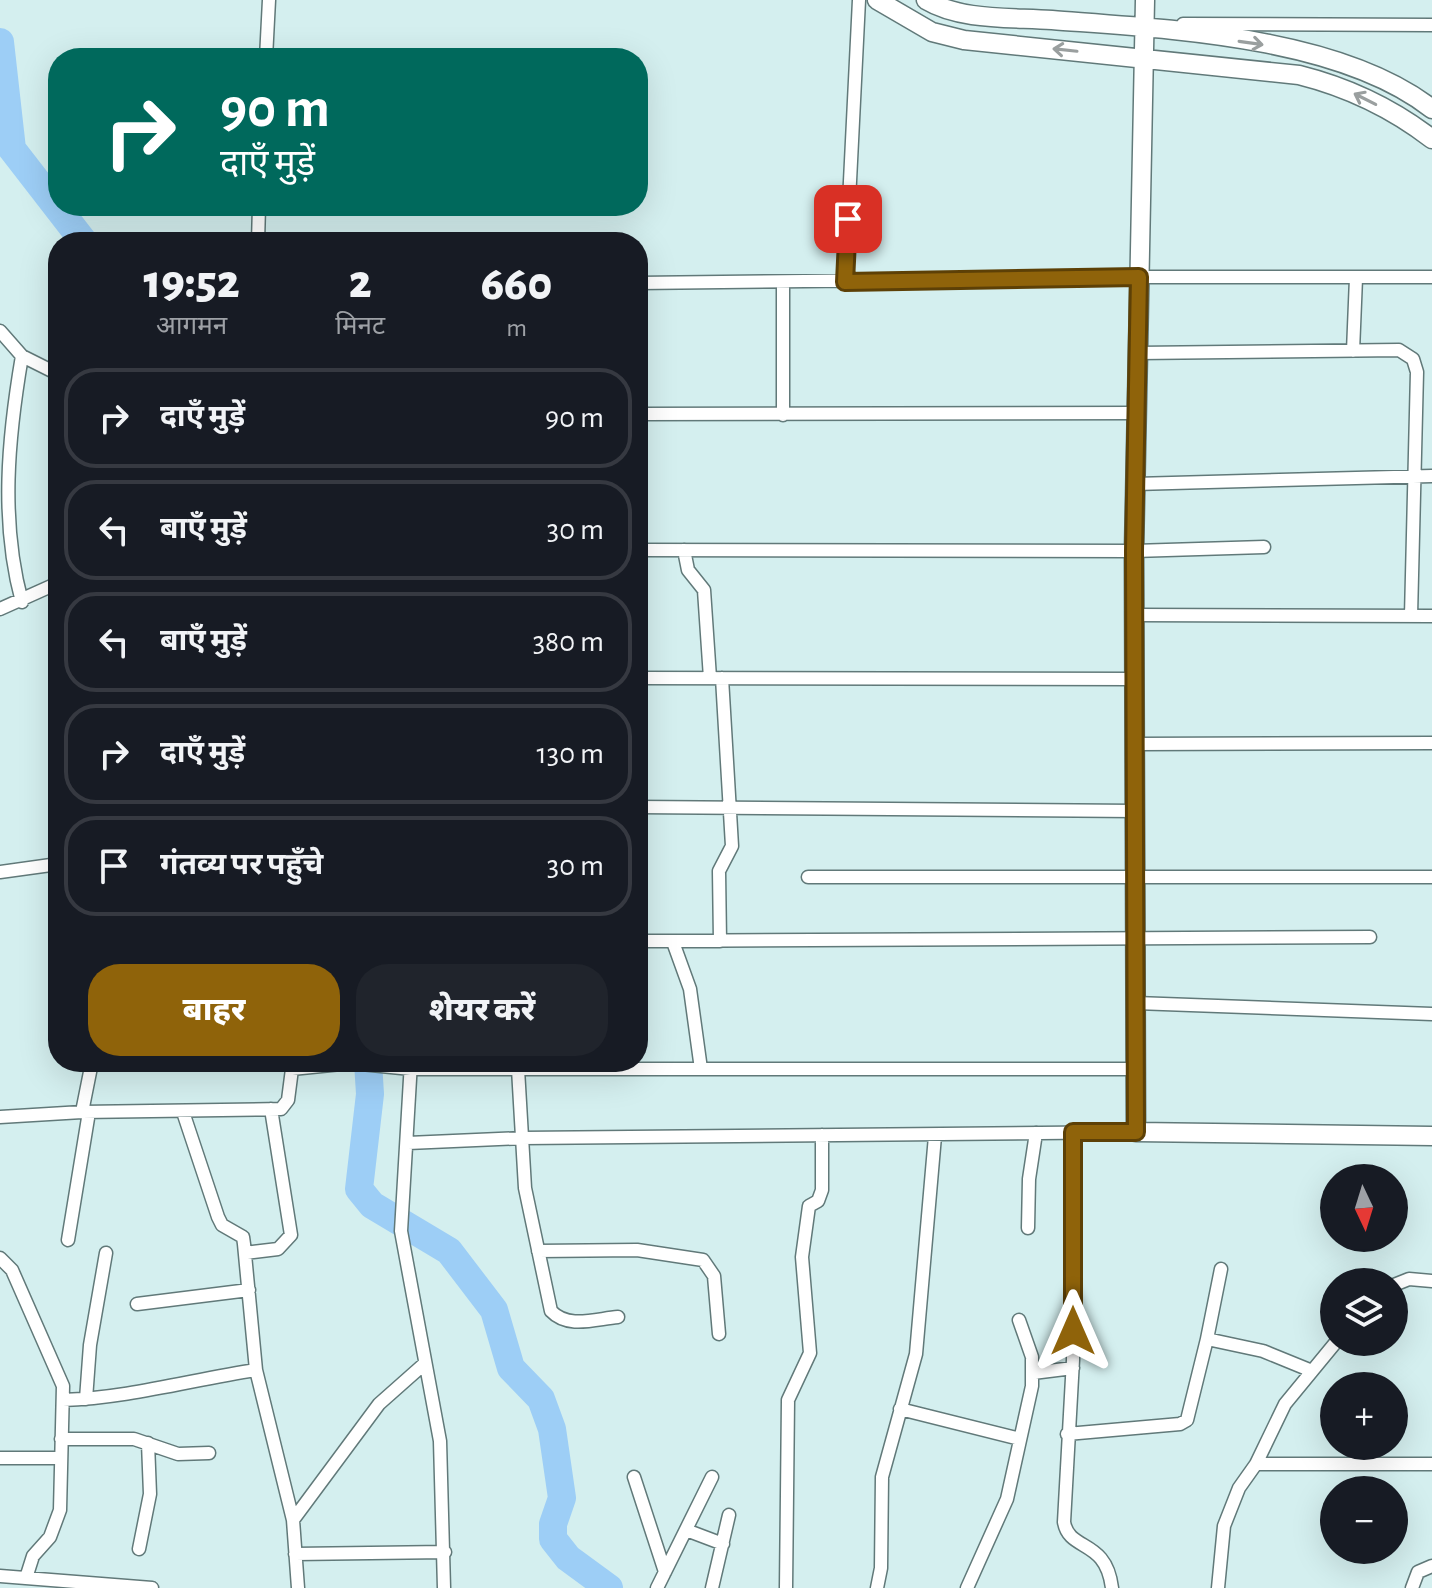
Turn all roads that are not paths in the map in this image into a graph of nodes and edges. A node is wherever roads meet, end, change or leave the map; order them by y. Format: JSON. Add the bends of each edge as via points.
{"nodes":[{"id":1,"x":269,"y":0,"type":"edge"},
{"id":2,"x":859,"y":0,"type":"edge"},
{"id":3,"x":877,"y":0,"type":"edge"},
{"id":4,"x":926,"y":0,"type":"edge"},
{"id":5,"x":1145,"y":0,"type":"edge"},
{"id":6,"x":1432,"y":25,"type":"edge"},
{"id":7,"x":1146,"y":27,"type":"junction"},
{"id":8,"x":1166,"y":30,"type":"junction"},
{"id":9,"x":267,"y":48,"type":"edge"},
{"id":10,"x":1143,"y":58,"type":"junction"},
{"id":11,"x":1432,"y":109,"type":"edge"},
{"id":12,"x":1432,"y":139,"type":"edge"},
{"id":13,"x":1139,"y":277,"type":"junction"},
{"id":14,"x":1432,"y":277,"type":"edge"},
{"id":15,"x":1356,"y":278,"type":"junction"},
{"id":16,"x":845,"y":282,"type":"junction"},
{"id":17,"x":648,"y":283,"type":"edge"},
{"id":18,"x":783,"y":283,"type":"junction"},
{"id":19,"x":0,"y":331,"type":"edge"},
{"id":20,"x":1353,"y":351,"type":"junction"},
{"id":21,"x":1138,"y":353,"type":"junction"},
{"id":22,"x":22,"y":356,"type":"junction"},
{"id":23,"x":48,"y":369,"type":"edge"},
{"id":24,"x":1139,"y":413,"type":"junction"},
{"id":25,"x":648,"y":414,"type":"edge"},
{"id":26,"x":783,"y":415,"type":"junction"},
{"id":27,"x":3,"y":470,"type":"edge"},
{"id":28,"x":1416,"y":475,"type":"junction"},
{"id":29,"x":1432,"y":476,"type":"edge"},
{"id":30,"x":1135,"y":484,"type":"junction"},
{"id":31,"x":1264,"y":547,"type":"dead end"},
{"id":32,"x":648,"y":550,"type":"edge"},
{"id":33,"x":684,"y":550,"type":"junction"},
{"id":34,"x":1134,"y":551,"type":"junction"},
{"id":35,"x":48,"y":588,"type":"edge"},
{"id":36,"x":22,"y":602,"type":"junction"},
{"id":37,"x":0,"y":609,"type":"edge"},
{"id":38,"x":1137,"y":615,"type":"junction"},
{"id":39,"x":1411,"y":616,"type":"junction"},
{"id":40,"x":1432,"y":616,"type":"edge"},
{"id":41,"x":648,"y":678,"type":"edge"},
{"id":42,"x":716,"y":678,"type":"junction"},
{"id":43,"x":1136,"y":679,"type":"junction"},
{"id":44,"x":1432,"y":743,"type":"edge"},
{"id":45,"x":1136,"y":744,"type":"junction"},
{"id":46,"x":648,"y":807,"type":"edge"},
{"id":47,"x":729,"y":808,"type":"junction"},
{"id":48,"x":1136,"y":811,"type":"junction"},
{"id":49,"x":48,"y":865,"type":"edge"},
{"id":50,"x":0,"y":872,"type":"edge"},
{"id":51,"x":1136,"y":874,"type":"junction"},
{"id":52,"x":808,"y":877,"type":"dead end"},
{"id":53,"x":1432,"y":877,"type":"edge"},
{"id":54,"x":1133,"y":937,"type":"junction"},
{"id":55,"x":1370,"y":937,"type":"dead end"},
{"id":56,"x":648,"y":941,"type":"edge"},
{"id":57,"x":720,"y":941,"type":"junction"},
{"id":58,"x":673,"y":942,"type":"junction"},
{"id":59,"x":1136,"y":1003,"type":"junction"},
{"id":60,"x":1432,"y":1014,"type":"edge"},
{"id":61,"x":648,"y":1069,"type":"edge"},
{"id":62,"x":701,"y":1069,"type":"junction"},
{"id":63,"x":1134,"y":1069,"type":"junction"},
{"id":64,"x":91,"y":1072,"type":"edge"},
{"id":65,"x":289,"y":1072,"type":"edge"},
{"id":66,"x":411,"y":1072,"type":"edge"},
{"id":67,"x":518,"y":1072,"type":"edge"},
{"id":68,"x":271,"y":1109,"type":"junction"},
{"id":69,"x":86,"y":1112,"type":"junction"},
{"id":70,"x":183,"y":1112,"type":"junction"},
{"id":71,"x":0,"y":1117,"type":"edge"},
{"id":72,"x":1073,"y":1132,"type":"junction"},
{"id":73,"x":1136,"y":1132,"type":"junction"},
{"id":74,"x":1036,"y":1133,"type":"junction"},
{"id":75,"x":822,"y":1135,"type":"junction"},
{"id":76,"x":935,"y":1136,"type":"junction"},
{"id":77,"x":1432,"y":1136,"type":"edge"},
{"id":78,"x":523,"y":1138,"type":"junction"},
{"id":79,"x":408,"y":1143,"type":"junction"},
{"id":80,"x":1028,"y":1228,"type":"dead end"},
{"id":81,"x":68,"y":1240,"type":"dead end"},
{"id":82,"x":538,"y":1251,"type":"junction"},
{"id":83,"x":106,"y":1253,"type":"dead end"},
{"id":84,"x":245,"y":1253,"type":"junction"},
{"id":85,"x":0,"y":1258,"type":"edge"},
{"id":86,"x":1221,"y":1269,"type":"dead end"},
{"id":87,"x":1408,"y":1279,"type":"edge"},
{"id":88,"x":1432,"y":1281,"type":"edge"},
{"id":89,"x":249,"y":1290,"type":"junction"},
{"id":90,"x":137,"y":1304,"type":"dead end"},
{"id":91,"x":618,"y":1317,"type":"dead end"},
{"id":92,"x":1019,"y":1320,"type":"dead end"},
{"id":93,"x":719,"y":1334,"type":"dead end"},
{"id":94,"x":1207,"y":1339,"type":"junction"},
{"id":95,"x":1324,"y":1356,"type":"edge"},
{"id":96,"x":423,"y":1365,"type":"junction"},
{"id":97,"x":1073,"y":1368,"type":"junction"},
{"id":98,"x":256,"y":1370,"type":"junction"},
{"id":99,"x":1312,"y":1371,"type":"junction"},
{"id":100,"x":1033,"y":1373,"type":"junction"},
{"id":101,"x":86,"y":1399,"type":"junction"},
{"id":102,"x":63,"y":1400,"type":"junction"},
{"id":103,"x":900,"y":1409,"type":"junction"},
{"id":104,"x":1067,"y":1434,"type":"junction"},
{"id":105,"x":61,"y":1439,"type":"junction"},
{"id":106,"x":1020,"y":1439,"type":"junction"},
{"id":107,"x":148,"y":1443,"type":"junction"},
{"id":108,"x":209,"y":1453,"type":"dead end"},
{"id":109,"x":0,"y":1458,"type":"edge"},
{"id":110,"x":61,"y":1458,"type":"junction"},
{"id":111,"x":1256,"y":1464,"type":"junction"},
{"id":112,"x":1432,"y":1464,"type":"edge"},
{"id":113,"x":634,"y":1477,"type":"dead end"},
{"id":114,"x":712,"y":1477,"type":"dead end"},
{"id":115,"x":729,"y":1515,"type":"dead end"},
{"id":116,"x":293,"y":1520,"type":"junction"},
{"id":117,"x":686,"y":1530,"type":"junction"},
{"id":118,"x":723,"y":1544,"type":"junction"},
{"id":119,"x":139,"y":1549,"type":"dead end"},
{"id":120,"x":445,"y":1552,"type":"junction"},
{"id":121,"x":295,"y":1554,"type":"junction"},
{"id":122,"x":1432,"y":1566,"type":"edge"},
{"id":123,"x":665,"y":1572,"type":"junction"},
{"id":124,"x":0,"y":1576,"type":"edge"},
{"id":125,"x":26,"y":1578,"type":"junction"},
{"id":126,"x":152,"y":1588,"type":"edge"},
{"id":127,"x":298,"y":1588,"type":"edge"},
{"id":128,"x":444,"y":1588,"type":"edge"},
{"id":129,"x":657,"y":1588,"type":"edge"},
{"id":130,"x":712,"y":1588,"type":"edge"},
{"id":131,"x":786,"y":1588,"type":"edge"},
{"id":132,"x":877,"y":1588,"type":"edge"},
{"id":133,"x":967,"y":1588,"type":"edge"},
{"id":134,"x":1112,"y":1588,"type":"edge"},
{"id":135,"x":1218,"y":1588,"type":"edge"},
{"id":136,"x":1412,"y":1588,"type":"edge"}],
"edges":[{"from":1,"to":9,"type":"street"},
{"from":2,"to":16,"type":"street"},
{"from":10,"to":3,"type":"street","one_way":true,"via":[[964,40],[932,32]]},
{"from":4,"to":7,"type":"street","via":[[959,13]]},
{"from":5,"to":7,"type":"street"},
{"from":6,"to":8,"type":"street","via":[[1181,24]]},
{"from":7,"to":8,"type":"street"},
{"from":7,"to":10,"type":"street"},
{"from":8,"to":11,"type":"street","one_way":true,"via":[[1309,51],[1406,88]]},
{"from":12,"to":10,"type":"street","one_way":true,"via":[[1337,85],[1239,66]]},
{"from":10,"to":13,"type":"street"},
{"from":13,"to":15,"type":"street"},
{"from":13,"to":16,"type":"street"},
{"from":13,"to":21,"type":"street"},
{"from":14,"to":15,"type":"street"},
{"from":15,"to":20,"type":"street"},
{"from":16,"to":18,"type":"street"},
{"from":17,"to":18,"type":"street"},
{"from":18,"to":26,"type":"street"},
{"from":19,"to":22,"type":"street"},
{"from":20,"to":21,"type":"street"},
{"from":20,"to":28,"type":"street","via":[[1399,350],[1413,359]]},
{"from":21,"to":24,"type":"street"},
{"from":22,"to":23,"type":"street"},
{"from":22,"to":27,"type":"street"},
{"from":24,"to":26,"type":"street"},
{"from":24,"to":30,"type":"street"},
{"from":25,"to":26,"type":"street"},
{"from":27,"to":36,"type":"street","via":[[7,548]]},
{"from":28,"to":29,"type":"street"},
{"from":28,"to":30,"type":"street"},
{"from":28,"to":39,"type":"street"},
{"from":30,"to":34,"type":"street"},
{"from":31,"to":34,"type":"street"},
{"from":32,"to":33,"type":"street"},
{"from":33,"to":34,"type":"street"},
{"from":33,"to":42,"type":"street","via":[[688,570],[704,590]]},
{"from":34,"to":38,"type":"street"},
{"from":35,"to":36,"type":"street"},
{"from":36,"to":37,"type":"street"},
{"from":38,"to":39,"type":"street"},
{"from":38,"to":43,"type":"street"},
{"from":39,"to":40,"type":"street"},
{"from":41,"to":42,"type":"street"},
{"from":42,"to":43,"type":"street"},
{"from":42,"to":47,"type":"street"},
{"from":43,"to":45,"type":"street"},
{"from":44,"to":45,"type":"street"},
{"from":45,"to":48,"type":"street"},
{"from":46,"to":47,"type":"street"},
{"from":47,"to":48,"type":"street"},
{"from":47,"to":57,"type":"street","via":[[731,851],[719,871]]},
{"from":48,"to":51,"type":"street"},
{"from":49,"to":50,"type":"street"},
{"from":51,"to":52,"type":"street"},
{"from":51,"to":53,"type":"street"},
{"from":51,"to":54,"type":"street"},
{"from":54,"to":55,"type":"street"},
{"from":54,"to":57,"type":"street"},
{"from":54,"to":59,"type":"street"},
{"from":56,"to":58,"type":"street"},
{"from":57,"to":58,"type":"street"},
{"from":58,"to":62,"type":"street","via":[[690,989]]},
{"from":59,"to":60,"type":"street"},
{"from":59,"to":63,"type":"street"},
{"from":61,"to":62,"type":"street"},
{"from":62,"to":63,"type":"street"},
{"from":63,"to":73,"type":"street"},
{"from":64,"to":69,"type":"street"},
{"from":65,"to":68,"type":"street","via":[[287,1105]]},
{"from":66,"to":79,"type":"street"},
{"from":67,"to":78,"type":"street"},
{"from":68,"to":70,"type":"street"},
{"from":68,"to":84,"type":"street","via":[[291,1235],[278,1249]]},
{"from":69,"to":70,"type":"street"},
{"from":69,"to":71,"type":"street"},
{"from":69,"to":81,"type":"street"},
{"from":70,"to":84,"type":"street","via":[[218,1217],[243,1237]]},
{"from":72,"to":73,"type":"street"},
{"from":72,"to":74,"type":"street"},
{"from":72,"to":97,"type":"street"},
{"from":73,"to":77,"type":"street"},
{"from":74,"to":76,"type":"street"},
{"from":74,"to":80,"type":"street"},
{"from":75,"to":76,"type":"street"},
{"from":75,"to":78,"type":"street"},
{"from":75,"to":131,"type":"street","via":[[822,1190],[809,1206],[802,1257],[809,1362],[790,1392],[787,1415]]},
{"from":76,"to":103,"type":"street","via":[[916,1354]]},
{"from":78,"to":79,"type":"street"},
{"from":78,"to":82,"type":"street","via":[[525,1188]]},
{"from":79,"to":96,"type":"street","via":[[401,1231]]},
{"from":82,"to":91,"type":"street","via":[[551,1311],[560,1320]]},
{"from":82,"to":93,"type":"street","via":[[637,1250],[703,1260],[714,1276]]},
{"from":83,"to":101,"type":"street"},
{"from":84,"to":89,"type":"street"},
{"from":85,"to":102,"type":"street","via":[[12,1270],[61,1376]]},
{"from":86,"to":94,"type":"street"},
{"from":87,"to":88,"type":"street"},
{"from":89,"to":90,"type":"street"},
{"from":89,"to":98,"type":"street"},
{"from":92,"to":100,"type":"street"},
{"from":94,"to":99,"type":"street","via":[[1263,1351]]},
{"from":94,"to":104,"type":"street","via":[[1187,1420]]},
{"from":95,"to":99,"type":"street"},
{"from":96,"to":116,"type":"street","via":[[379,1404]]},
{"from":96,"to":120,"type":"street","via":[[440,1441]]},
{"from":97,"to":100,"type":"street"},
{"from":97,"to":104,"type":"street"},
{"from":98,"to":101,"type":"street"},
{"from":98,"to":116,"type":"street"},
{"from":99,"to":111,"type":"street","via":[[1285,1404]]},
{"from":100,"to":106,"type":"street"},
{"from":101,"to":102,"type":"street"},
{"from":102,"to":105,"type":"street"},
{"from":103,"to":106,"type":"street"},
{"from":103,"to":132,"type":"street","via":[[882,1477]]},
{"from":104,"to":134,"type":"street","via":[[1065,1528],[1100,1555]]},
{"from":105,"to":107,"type":"street"},
{"from":105,"to":110,"type":"street"},
{"from":106,"to":133,"type":"street","via":[[1007,1499]]},
{"from":107,"to":108,"type":"street","via":[[178,1454]]},
{"from":107,"to":119,"type":"street","via":[[150,1494]]},
{"from":109,"to":110,"type":"street"},
{"from":110,"to":125,"type":"street","via":[[57,1522],[33,1556]]},
{"from":111,"to":112,"type":"street"},
{"from":111,"to":135,"type":"street","via":[[1239,1488],[1224,1526]]},
{"from":113,"to":123,"type":"street"},
{"from":114,"to":117,"type":"street"},
{"from":115,"to":118,"type":"street"},
{"from":116,"to":121,"type":"street"},
{"from":117,"to":118,"type":"street"},
{"from":117,"to":123,"type":"street"},
{"from":118,"to":130,"type":"street"},
{"from":120,"to":121,"type":"street"},
{"from":120,"to":128,"type":"street"},
{"from":121,"to":127,"type":"street"},
{"from":122,"to":136,"type":"street","via":[[1418,1572]]},
{"from":123,"to":129,"type":"street"},
{"from":124,"to":125,"type":"street"},
{"from":125,"to":126,"type":"street"}]}
